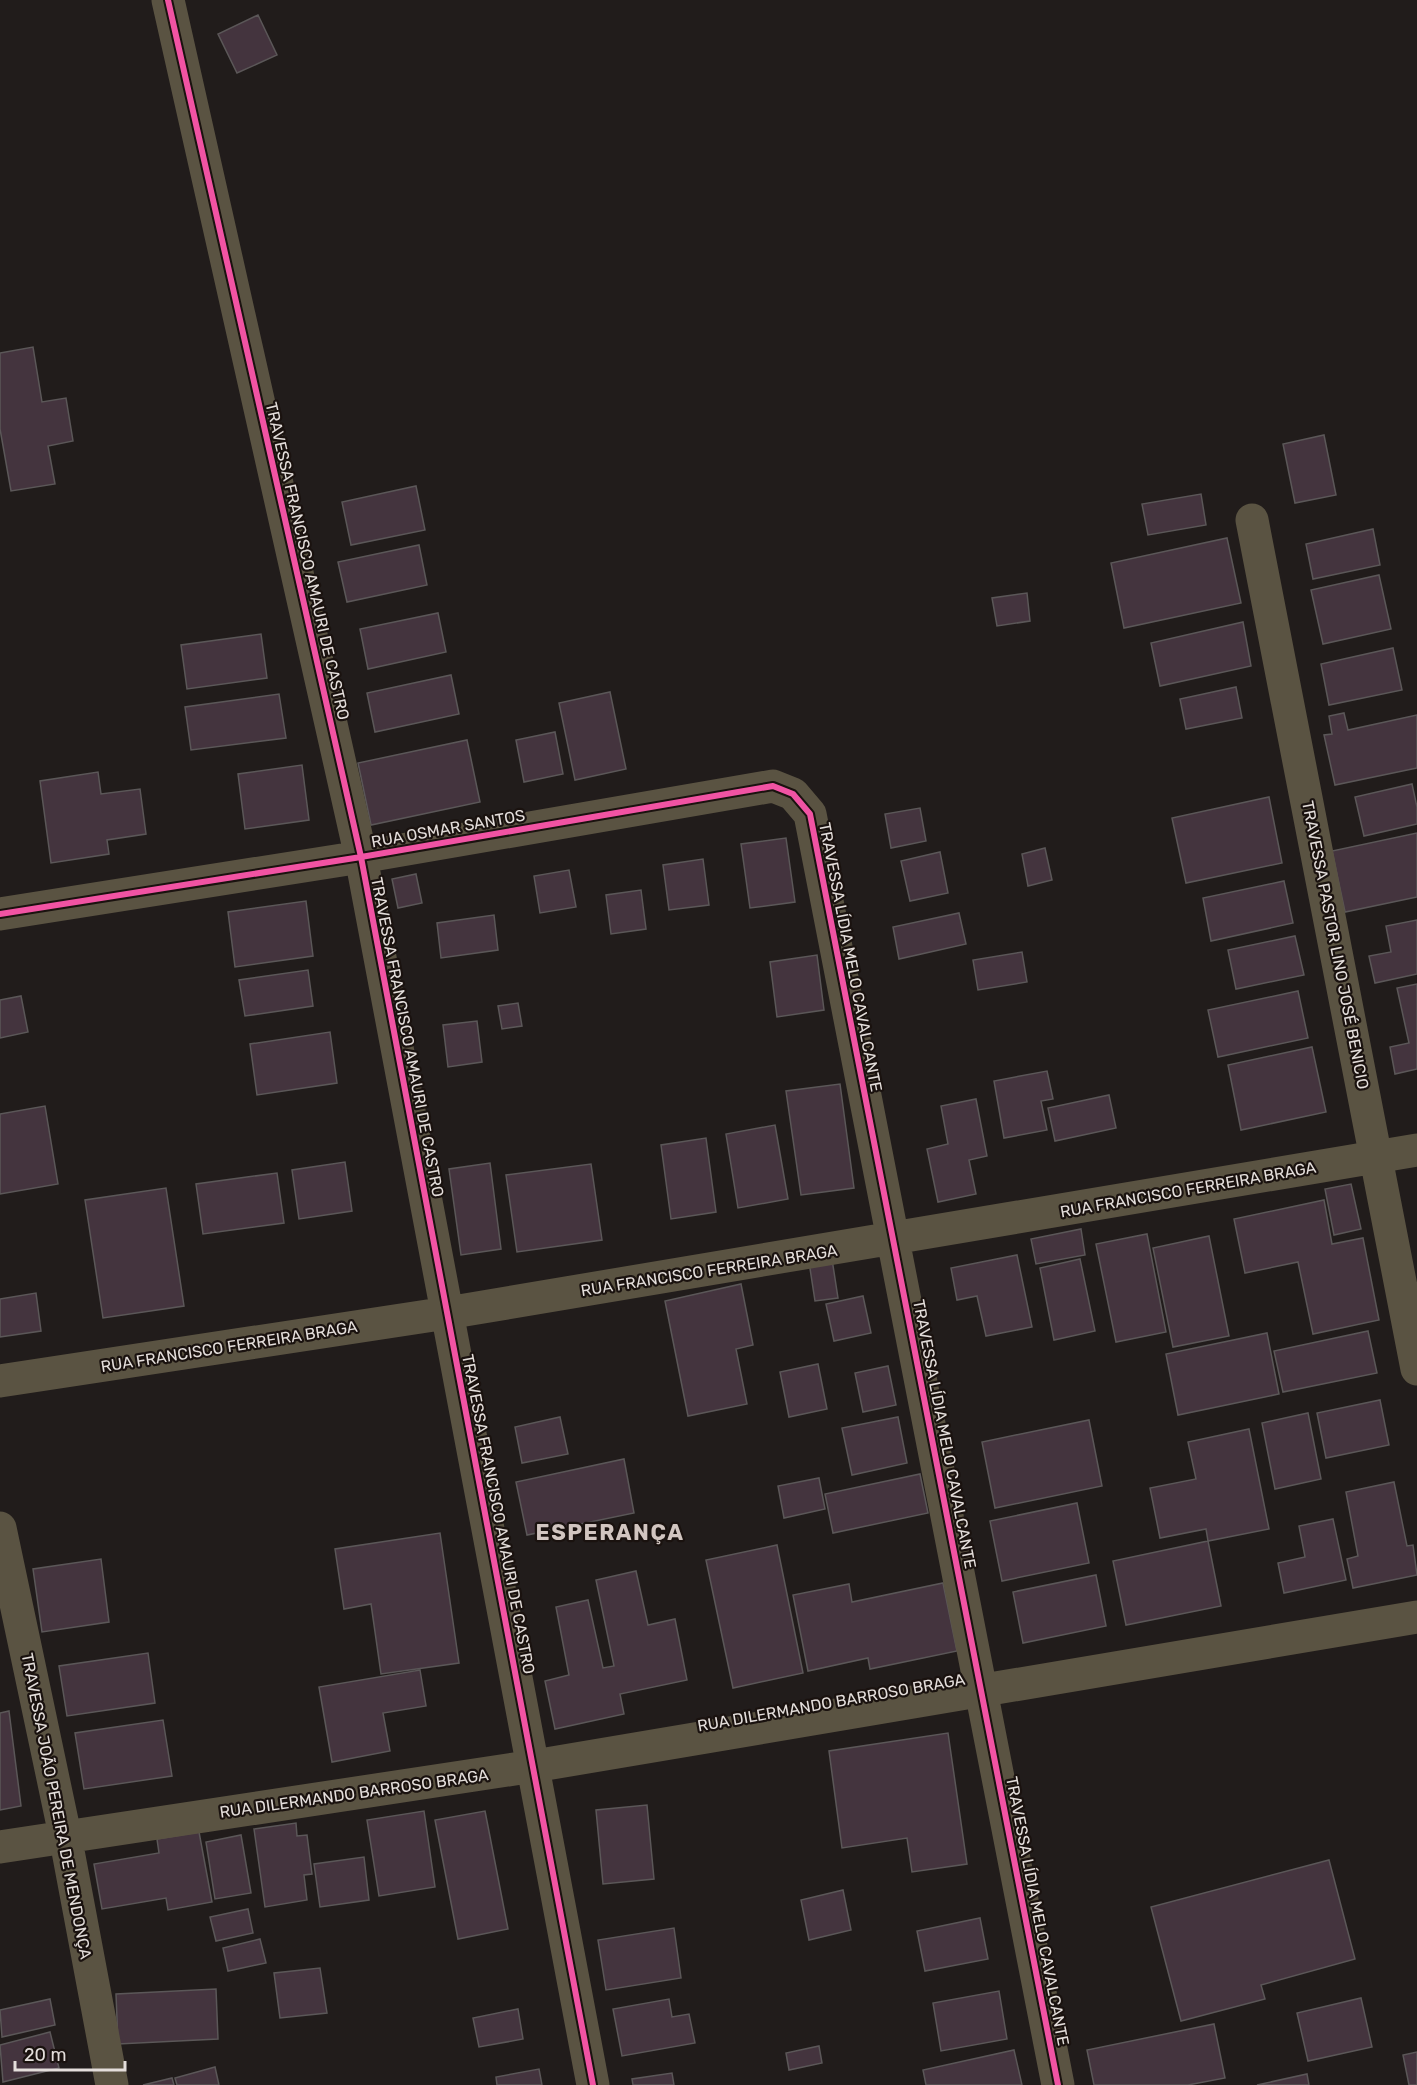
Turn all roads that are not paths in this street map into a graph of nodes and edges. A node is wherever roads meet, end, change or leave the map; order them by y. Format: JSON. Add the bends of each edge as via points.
{"nodes":[{"id":1,"x":168,"y":0,"type":"edge"},
{"id":2,"x":1252,"y":520,"type":"dead end"},
{"id":3,"x":793,"y":794,"type":"joint"},
{"id":4,"x":360,"y":857,"type":"junction"},
{"id":5,"x":0,"y":914,"type":"edge"},
{"id":6,"x":1417,"y":1150,"type":"edge"},
{"id":7,"x":1378,"y":1157,"type":"junction"},
{"id":8,"x":893,"y":1239,"type":"junction"},
{"id":9,"x":447,"y":1313,"type":"junction"},
{"id":10,"x":1417,"y":1369,"type":"edge"},
{"id":11,"x":0,"y":1381,"type":"edge"},
{"id":12,"x":0,"y":1528,"type":"edge"},
{"id":13,"x":1417,"y":1617,"type":"edge"},
{"id":14,"x":981,"y":1691,"type":"junction"},
{"id":15,"x":534,"y":1766,"type":"junction"},
{"id":16,"x":65,"y":1835,"type":"junction"},
{"id":17,"x":0,"y":1846,"type":"edge"},
{"id":18,"x":112,"y":2085,"type":"edge"},
{"id":19,"x":593,"y":2085,"type":"edge"},
{"id":20,"x":1058,"y":2085,"type":"edge"}],
"edges":[{"from":1,"to":4,"type":"street","name":"TRAVESSA FRANCISCO AMAURI DE CASTRO"},
{"from":2,"to":7,"type":"street","name":"TRAVESSA PASTOR LINO JOSÉ BENICIO"},
{"from":3,"to":4,"type":"street","name":"RUA OSMAR SANTOS","via":[[773,786]]},
{"from":3,"to":8,"type":"street","name":"TRAVESSA LÍDIA MELO CAVALCANTE","via":[[810,814]]},
{"from":4,"to":5,"type":"street","name":"RUA OSMAR SANTOS"},
{"from":4,"to":9,"type":"street","name":"TRAVESSA FRANCISCO AMAURI DE CASTRO"},
{"from":6,"to":7,"type":"street","name":"RUA FRANCISCO FERREIRA BRAGA"},
{"from":7,"to":8,"type":"street","name":"RUA FRANCISCO FERREIRA BRAGA"},
{"from":7,"to":10,"type":"street","name":"TRAVESSA PASTOR LINO JOSÉ BENICIO"},
{"from":8,"to":9,"type":"street","name":"RUA FRANCISCO FERREIRA BRAGA"},
{"from":8,"to":14,"type":"street","name":"TRAVESSA LÍDIA MELO CAVALCANTE"},
{"from":9,"to":11,"type":"street","name":"RUA FRANCISCO FERREIRA BRAGA"},
{"from":9,"to":15,"type":"street","name":"TRAVESSA FRANCISCO AMAURI DE CASTRO"},
{"from":12,"to":16,"type":"street","name":"TRAVESSA JOÃO PEREIRA DE MENDONÇA"},
{"from":13,"to":14,"type":"street","name":"RUA DILERMANDO BARROSO BRAGA"},
{"from":14,"to":15,"type":"street","name":"RUA DILERMANDO BARROSO BRAGA"},
{"from":14,"to":20,"type":"street","name":"TRAVESSA LÍDIA MELO CAVALCANTE"},
{"from":15,"to":16,"type":"street","name":"RUA DILERMANDO BARROSO BRAGA"},
{"from":15,"to":19,"type":"street","name":"TRAVESSA FRANCISCO AMAURI DE CASTRO"},
{"from":16,"to":17,"type":"street","name":"RUA DILERMANDO BARROSO BRAGA"},
{"from":16,"to":18,"type":"street","name":"TRAVESSA JOÃO PEREIRA DE MENDONÇA"}]}
